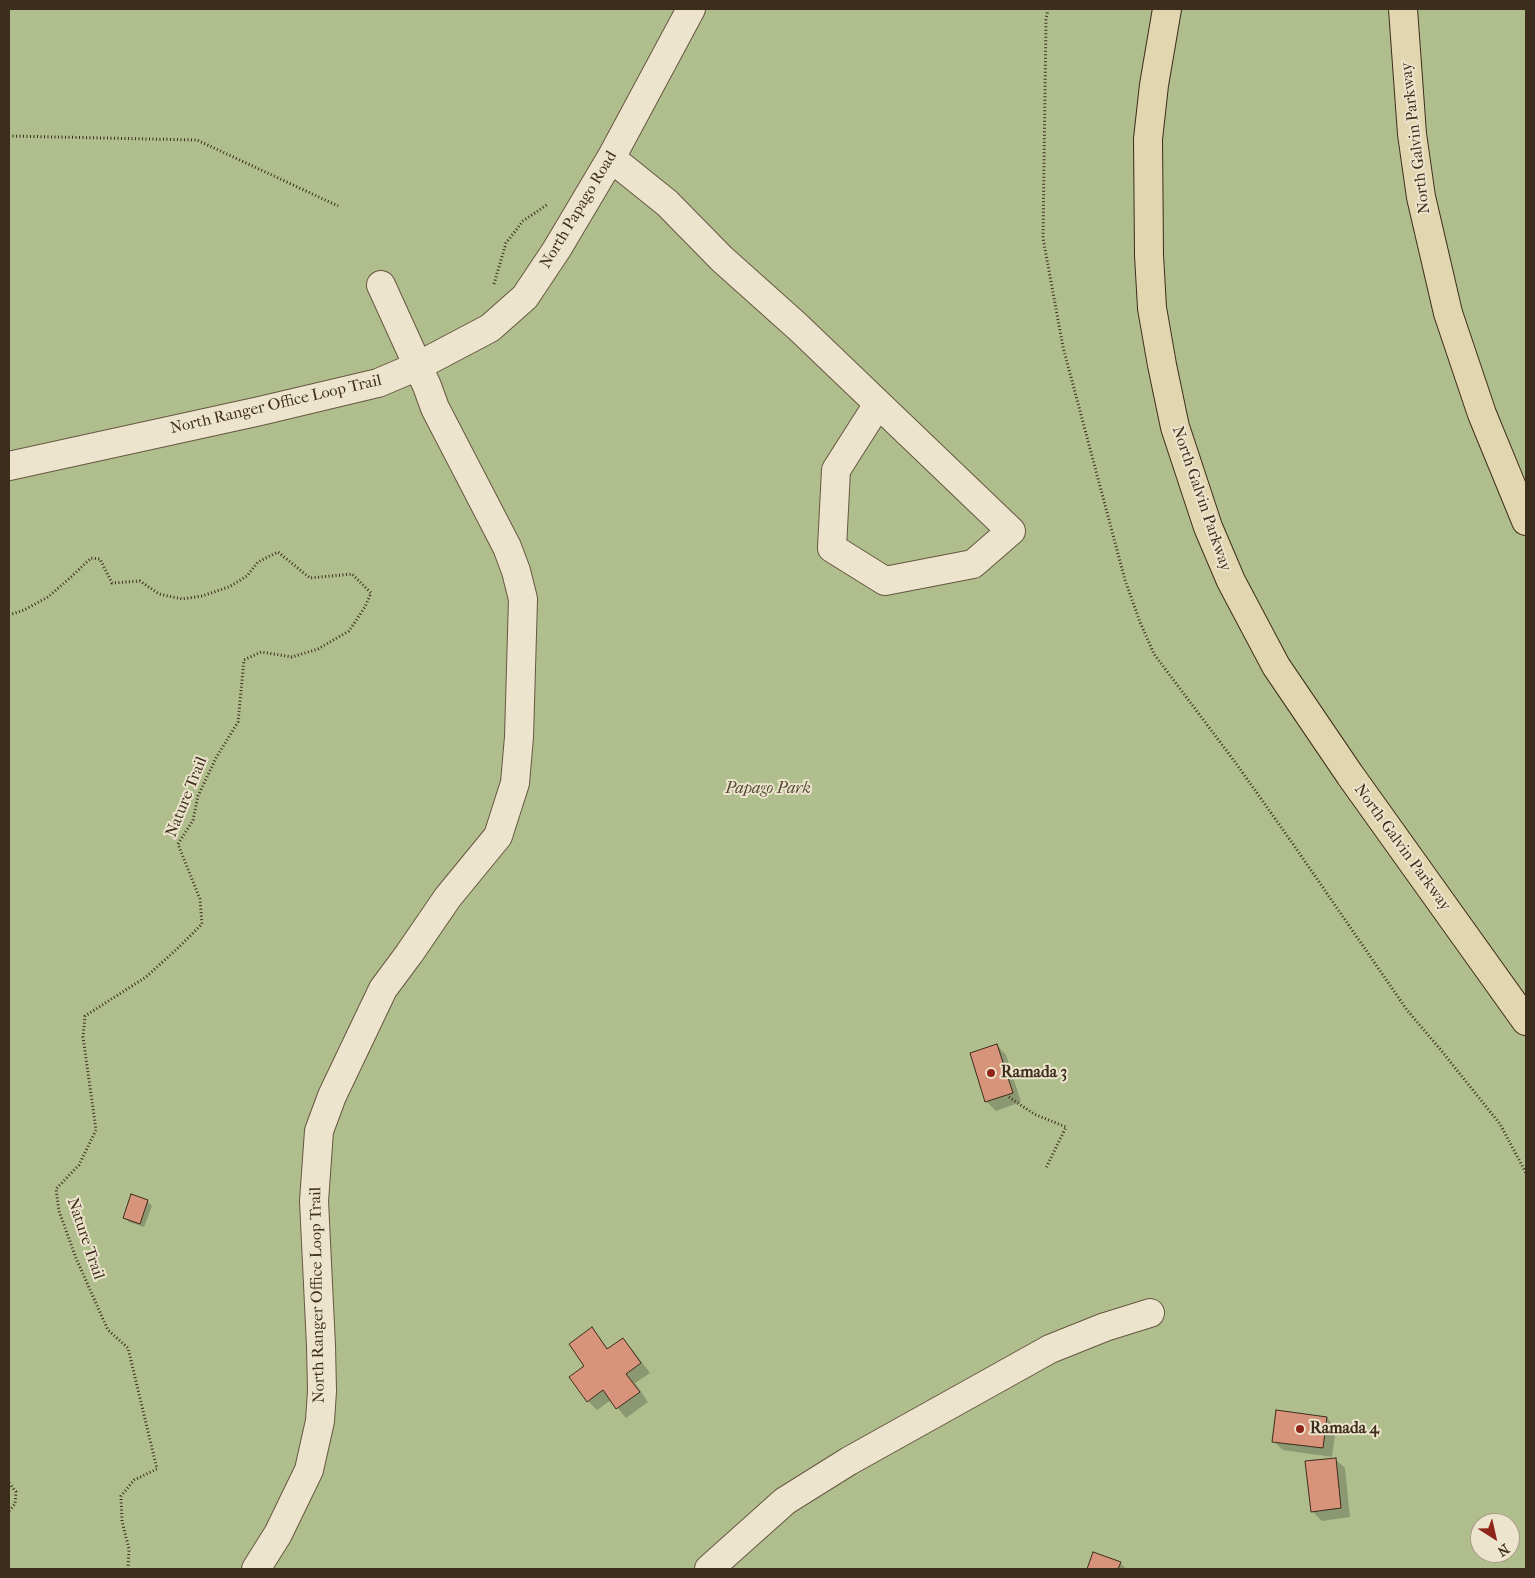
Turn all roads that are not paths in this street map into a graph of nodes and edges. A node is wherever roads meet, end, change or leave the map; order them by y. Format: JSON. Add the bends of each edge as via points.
{"nodes":[{"id":1,"x":691,"y":9,"type":"edge"},
{"id":2,"x":1167,"y":9,"type":"edge"},
{"id":3,"x":1403,"y":9,"type":"edge"},
{"id":4,"x":611,"y":158,"type":"junction"},
{"id":5,"x":381,"y":285,"type":"dead end"},
{"id":6,"x":418,"y":366,"type":"junction"},
{"id":7,"x":878,"y":404,"type":"junction"},
{"id":8,"x":9,"y":466,"type":"edge"},
{"id":9,"x":1526,"y":521,"type":"edge"},
{"id":10,"x":1526,"y":1022,"type":"edge"},
{"id":11,"x":1150,"y":1313,"type":"dead end"},
{"id":12,"x":256,"y":1569,"type":"edge"},
{"id":13,"x":709,"y":1569,"type":"edge"}],
"edges":[{"from":1,"to":4,"type":"lane","name":"North Papago Road"},
{"from":2,"to":10,"type":"main road","name":"North Galvin Parkway","via":[[1148,139],[1152,308],[1175,427],[1208,527],[1230,581],[1276,666]]},
{"from":3,"to":9,"type":"main road","name":"North Galvin Parkway","via":[[1420,197],[1464,364]]},
{"from":4,"to":6,"type":"lane","name":"North Papago Road","via":[[525,297],[490,328]]},
{"from":4,"to":7,"type":"lane","via":[[667,203],[722,259]]},
{"from":5,"to":6,"type":"lane"},
{"from":6,"to":8,"type":"lane","name":"North Ranger Office Loop Trail","via":[[378,383]]},
{"from":6,"to":12,"type":"lane","name":"North Ranger Office Loop Trail","via":[[435,408],[507,547],[523,599],[515,783],[498,836],[448,897],[382,989],[319,1131],[314,1201],[322,1391],[320,1420],[309,1470],[278,1534]]},
{"from":7,"to":7,"type":"lane","via":[[836,470],[832,548],[885,580],[973,564],[1011,531]]},
{"from":11,"to":13,"type":"lane","via":[[1105,1326],[1050,1349],[849,1460],[785,1501]]}]}
